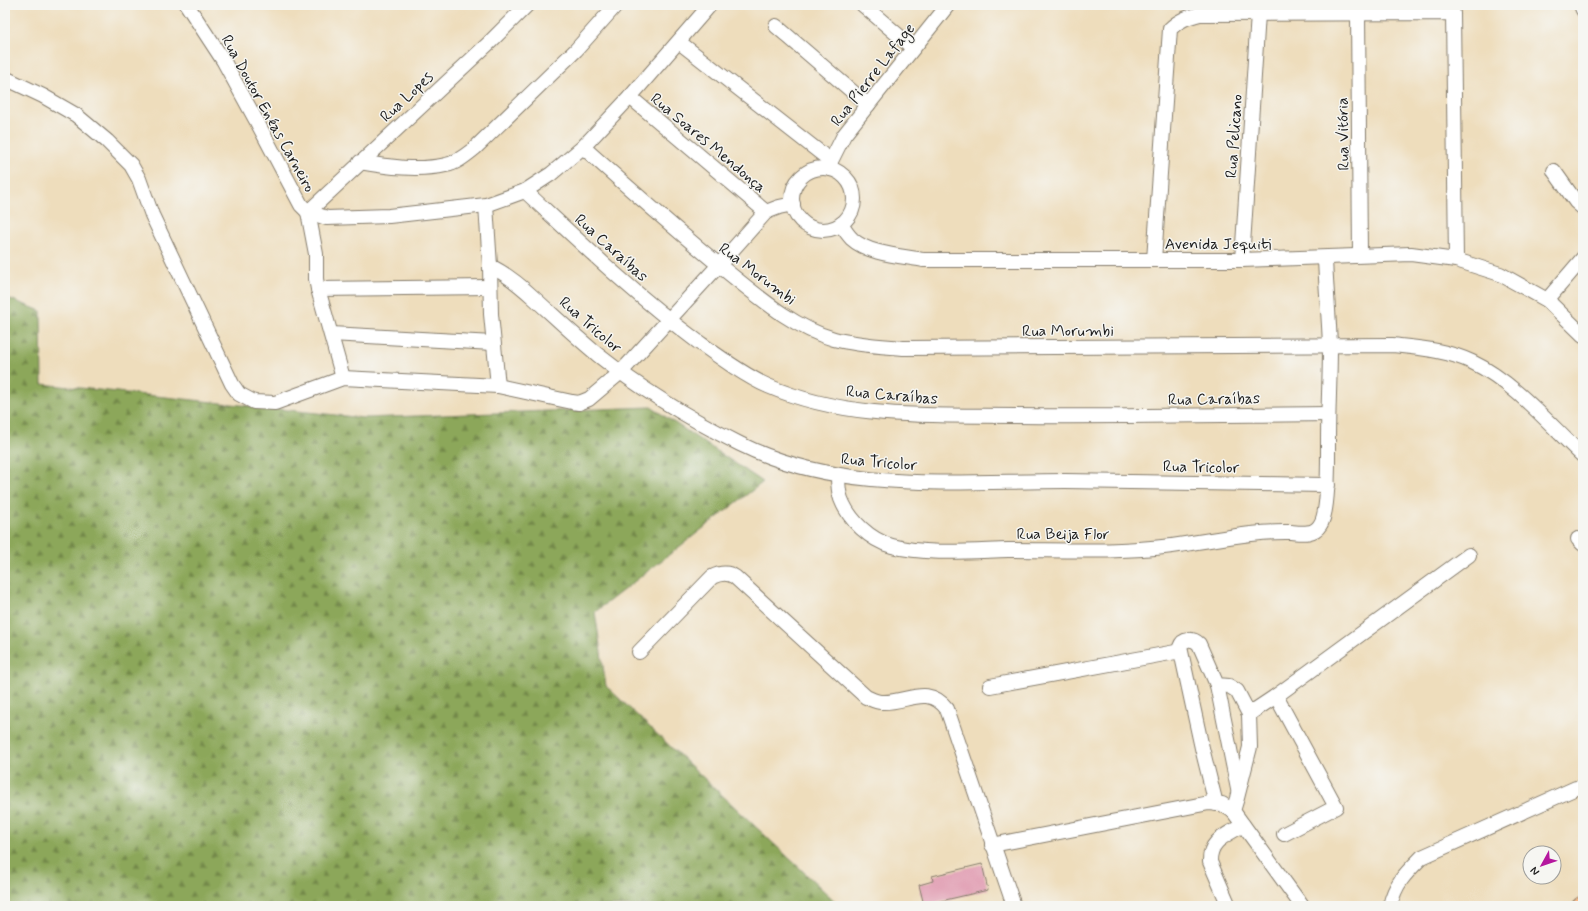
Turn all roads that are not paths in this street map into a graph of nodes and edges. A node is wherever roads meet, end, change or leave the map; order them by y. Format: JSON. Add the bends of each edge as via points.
{"nodes":[{"id":1,"x":186,"y":5,"type":"edge"},
{"id":2,"x":527,"y":5,"type":"edge"},
{"id":3,"x":616,"y":5,"type":"edge"},
{"id":4,"x":710,"y":5,"type":"edge"},
{"id":5,"x":863,"y":5,"type":"edge"},
{"id":6,"x":948,"y":5,"type":"edge"},
{"id":7,"x":1581,"y":5,"type":"edge"},
{"id":8,"x":1583,"y":10,"type":"edge"},
{"id":9,"x":1358,"y":13,"type":"junction"},
{"id":10,"x":1258,"y":14,"type":"junction"},
{"id":11,"x":776,"y":26,"type":"dead end"},
{"id":12,"x":679,"y":42,"type":"junction"},
{"id":13,"x":913,"y":48,"type":"junction"},
{"id":14,"x":5,"y":78,"type":"edge"},
{"id":15,"x":630,"y":97,"type":"junction"},
{"id":16,"x":868,"y":105,"type":"junction"},
{"id":17,"x":583,"y":147,"type":"junction"},
{"id":18,"x":360,"y":162,"type":"junction"},
{"id":19,"x":831,"y":165,"type":"junction"},
{"id":20,"x":1554,"y":171,"type":"dead end"},
{"id":21,"x":525,"y":190,"type":"junction"},
{"id":22,"x":793,"y":204,"type":"junction"},
{"id":23,"x":486,"y":205,"type":"junction"},
{"id":24,"x":1583,"y":208,"type":"edge"},
{"id":25,"x":308,"y":212,"type":"junction"},
{"id":26,"x":766,"y":212,"type":"junction"},
{"id":27,"x":841,"y":224,"type":"junction"},
{"id":28,"x":1360,"y":255,"type":"junction"},
{"id":29,"x":1324,"y":258,"type":"junction"},
{"id":30,"x":1583,"y":258,"type":"edge"},
{"id":31,"x":1154,"y":260,"type":"junction"},
{"id":32,"x":1242,"y":260,"type":"junction"},
{"id":33,"x":1456,"y":260,"type":"junction"},
{"id":34,"x":719,"y":265,"type":"junction"},
{"id":35,"x":490,"y":266,"type":"junction"},
{"id":36,"x":490,"y":286,"type":"junction"},
{"id":37,"x":318,"y":289,"type":"junction"},
{"id":38,"x":1547,"y":300,"type":"junction"},
{"id":39,"x":668,"y":320,"type":"junction"},
{"id":40,"x":331,"y":334,"type":"junction"},
{"id":41,"x":1583,"y":335,"type":"edge"},
{"id":42,"x":494,"y":342,"type":"junction"},
{"id":43,"x":1330,"y":346,"type":"junction"},
{"id":44,"x":621,"y":372,"type":"junction"},
{"id":45,"x":343,"y":378,"type":"junction"},
{"id":46,"x":498,"y":386,"type":"junction"},
{"id":47,"x":1328,"y":414,"type":"junction"},
{"id":48,"x":1583,"y":456,"type":"edge"},
{"id":49,"x":838,"y":476,"type":"junction"},
{"id":50,"x":1328,"y":485,"type":"junction"},
{"id":51,"x":1469,"y":555,"type":"dead end"},
{"id":52,"x":1180,"y":651,"type":"junction"},
{"id":53,"x":639,"y":652,"type":"dead end"},
{"id":54,"x":1218,"y":685,"type":"junction"},
{"id":55,"x":990,"y":686,"type":"dead end"},
{"id":56,"x":1276,"y":696,"type":"junction"},
{"id":57,"x":1249,"y":714,"type":"junction"},
{"id":58,"x":1581,"y":785,"type":"edge"},
{"id":59,"x":1239,"y":792,"type":"junction"},
{"id":60,"x":1216,"y":804,"type":"junction"},
{"id":61,"x":1233,"y":811,"type":"junction"},
{"id":62,"x":1243,"y":825,"type":"junction"},
{"id":63,"x":1284,"y":834,"type":"dead end"},
{"id":64,"x":992,"y":845,"type":"junction"},
{"id":65,"x":1583,"y":904,"type":"edge"},
{"id":66,"x":1014,"y":906,"type":"edge"},
{"id":67,"x":1229,"y":906,"type":"edge"},
{"id":68,"x":1302,"y":906,"type":"edge"},
{"id":69,"x":1390,"y":906,"type":"edge"},
{"id":70,"x":1580,"y":906,"type":"edge"}],
"edges":[{"from":1,"to":25,"type":"street","name":"Rua Doutor Enéas Carneiro","via":[[223,60],[301,205]]},
{"from":2,"to":18,"type":"street","name":"Rua Lopes"},
{"from":3,"to":18,"type":"street","via":[[576,50],[460,160],[447,165],[395,168]]},
{"from":4,"to":12,"type":"street","name":"Rua Doutor Enéas Carneiro"},
{"from":5,"to":13,"type":"street"},
{"from":6,"to":13,"type":"street","name":"Rua Pierre Lafage"},
{"from":7,"to":8,"type":"street"},
{"from":9,"to":10,"type":"street"},
{"from":9,"to":28,"type":"street","name":"Rua Vitória"},
{"from":9,"to":33,"type":"street","via":[[1453,13]]},
{"from":10,"to":31,"type":"street","via":[[1200,14],[1185,18],[1170,30]]},
{"from":10,"to":32,"type":"street","name":"Rua Pelicano"},
{"from":11,"to":16,"type":"street"},
{"from":12,"to":15,"type":"street","name":"Rua Doutor Enéas Carneiro"},
{"from":12,"to":19,"type":"street"},
{"from":13,"to":16,"type":"street","name":"Rua Pierre Lafage"},
{"from":14,"to":45,"type":"street","via":[[76,115],[131,165],[232,384],[239,394],[254,402],[275,403]]},
{"from":15,"to":17,"type":"street","name":"Rua Doutor Enéas Carneiro"},
{"from":15,"to":26,"type":"street","name":"Rua Soares Mendonça"},
{"from":16,"to":19,"type":"street","name":"Rua Pierre Lafage","via":[[844,135]]},
{"from":17,"to":21,"type":"street","name":"Rua Doutor Enéas Carneiro","via":[[551,174]]},
{"from":17,"to":34,"type":"street","name":"Rua Morumbi","via":[[657,214]]},
{"from":18,"to":25,"type":"street","name":"Rua Lopes"},
{"from":19,"to":22,"type":"street","via":[[811,170],[802,176],[796,184]]},
{"from":19,"to":27,"type":"street","via":[[847,179],[854,198],[853,208]]},
{"from":20,"to":24,"type":"street"},
{"from":21,"to":23,"type":"street","name":"Rua Doutor Enéas Carneiro"},
{"from":21,"to":39,"type":"street","name":"Rua Caraíbas"},
{"from":22,"to":26,"type":"street","via":[[779,206]]},
{"from":22,"to":27,"type":"street","via":[[796,214],[812,228],[822,230]]},
{"from":23,"to":25,"type":"street","name":"Rua Doutor Enéas Carneiro","via":[[381,216],[327,218]]},
{"from":23,"to":35,"type":"street"},
{"from":25,"to":37,"type":"street","via":[[316,254]]},
{"from":26,"to":34,"type":"street"},
{"from":27,"to":31,"type":"street","name":"Avenida Jequiti","via":[[861,246],[923,260]]},
{"from":28,"to":29,"type":"street","name":"Avenida Jequiti"},
{"from":28,"to":33,"type":"street","name":"Avenida Jequiti","via":[[1411,254]]},
{"from":29,"to":32,"type":"street","name":"Avenida Jequiti"},
{"from":29,"to":43,"type":"street"},
{"from":30,"to":38,"type":"street"},
{"from":31,"to":32,"type":"street","name":"Avenida Jequiti"},
{"from":33,"to":38,"type":"street","name":"Avenida Jequiti","via":[[1500,274]]},
{"from":34,"to":39,"type":"street"},
{"from":34,"to":43,"type":"street","name":"Rua Morumbi","via":[[777,310],[803,326],[833,339],[860,345],[903,348]]},
{"from":35,"to":36,"type":"street"},
{"from":35,"to":44,"type":"street","name":"Rua Tricolor","via":[[510,276]]},
{"from":36,"to":37,"type":"street"},
{"from":36,"to":42,"type":"street"},
{"from":37,"to":40,"type":"street"},
{"from":38,"to":41,"type":"street","name":"Avenida Jequiti"},
{"from":39,"to":44,"type":"street"},
{"from":39,"to":47,"type":"street","name":"Rua Caraíbas","via":[[719,357],[768,386],[848,409],[899,415]]},
{"from":40,"to":42,"type":"street"},
{"from":40,"to":45,"type":"street"},
{"from":42,"to":46,"type":"street"},
{"from":43,"to":47,"type":"street"},
{"from":43,"to":48,"type":"street","name":"Rua Morumbi","via":[[1392,345],[1426,349],[1471,361],[1515,391]]},
{"from":44,"to":46,"type":"street","via":[[589,399],[579,403]]},
{"from":44,"to":49,"type":"street","name":"Rua Tricolor","via":[[696,422],[743,446],[791,464]]},
{"from":45,"to":46,"type":"street"},
{"from":47,"to":50,"type":"street"},
{"from":49,"to":50,"type":"street","name":"Rua Tricolor","via":[[972,483],[1085,481]]},
{"from":49,"to":50,"type":"street","name":"Rua Beija Flor","via":[[841,500],[848,513],[867,533],[892,546],[927,551],[1107,551],[1160,547],[1234,535],[1306,533],[1317,529],[1323,520]]},
{"from":51,"to":56,"type":"street"},
{"from":52,"to":54,"type":"street","via":[[1183,642],[1196,640]]},
{"from":52,"to":55,"type":"street"},
{"from":52,"to":60,"type":"street"},
{"from":53,"to":64,"type":"street","via":[[712,577],[724,573],[732,574],[866,697],[880,702],[926,695],[942,703],[947,709]]},
{"from":54,"to":57,"type":"street","via":[[1230,686],[1237,691]]},
{"from":54,"to":59,"type":"street"},
{"from":56,"to":57,"type":"street"},
{"from":56,"to":63,"type":"street","via":[[1336,807]]},
{"from":57,"to":59,"type":"street","via":[[1250,746]]},
{"from":58,"to":69,"type":"street","via":[[1422,857],[1406,873],[1394,892]]},
{"from":59,"to":61,"type":"street"},
{"from":60,"to":61,"type":"street"},
{"from":60,"to":64,"type":"street"},
{"from":61,"to":62,"type":"street"},
{"from":62,"to":67,"type":"street","via":[[1217,841],[1211,848],[1210,862]]},
{"from":62,"to":68,"type":"street"},
{"from":64,"to":66,"type":"street"},
{"from":65,"to":70,"type":"main road"}]}
